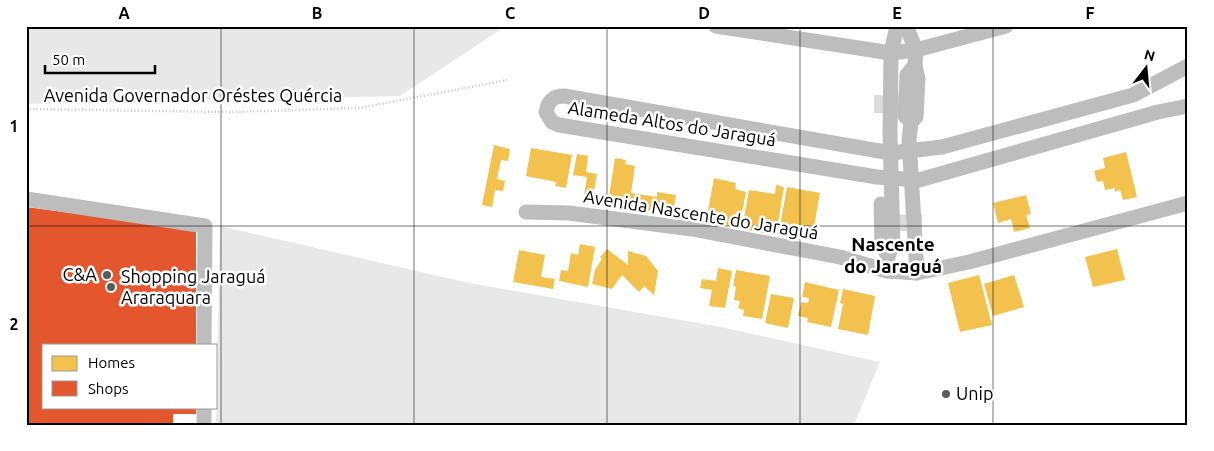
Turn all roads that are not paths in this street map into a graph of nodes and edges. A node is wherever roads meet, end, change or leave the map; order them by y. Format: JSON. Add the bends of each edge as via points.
{"nodes":[{"id":1,"x":716,"y":26,"type":"edge"},
{"id":2,"x":897,"y":26,"type":"edge"},
{"id":3,"x":906,"y":26,"type":"edge"},
{"id":4,"x":1006,"y":26,"type":"edge"},
{"id":5,"x":891,"y":53,"type":"junction"},
{"id":6,"x":915,"y":57,"type":"junction"},
{"id":7,"x":1188,"y":66,"type":"edge"},
{"id":8,"x":1188,"y":106,"type":"edge"},
{"id":9,"x":909,"y":151,"type":"junction"},
{"id":10,"x":891,"y":153,"type":"junction"},
{"id":11,"x":911,"y":179,"type":"junction"},
{"id":12,"x":891,"y":183,"type":"junction"},
{"id":13,"x":26,"y":199,"type":"edge"},
{"id":14,"x":1188,"y":203,"type":"edge"},
{"id":15,"x":526,"y":212,"type":"dead end"},
{"id":16,"x":887,"y":264,"type":"junction"},
{"id":17,"x":917,"y":273,"type":"junction"},
{"id":18,"x":204,"y":344,"type":"edge"},
{"id":19,"x":204,"y":408,"type":"edge"},
{"id":20,"x":204,"y":425,"type":"edge"}],
"edges":[{"from":1,"to":5,"type":"street"},
{"from":2,"to":5,"type":"street"},
{"from":3,"to":6,"type":"street"},
{"from":4,"to":6,"type":"street"},
{"from":5,"to":6,"type":"street"},
{"from":5,"to":10,"type":"street"},
{"from":6,"to":9,"type":"street","via":[[918,79],[916,117],[911,122]]},
{"from":7,"to":9,"type":"street","name":"Alameda Altos do Jaraguá","via":[[1133,95],[942,147]]},
{"from":8,"to":11,"type":"street","name":"Alameda Altos do Jaraguá","via":[[919,180]]},
{"from":9,"to":10,"type":"street","name":"Alameda Altos do Jaraguá"},
{"from":9,"to":11,"type":"street"},
{"from":10,"to":12,"type":"street"},
{"from":10,"to":12,"type":"street","name":"Alameda Altos do Jaraguá","via":[[564,96],[550,100],[546,112],[552,122],[559,125]]},
{"from":11,"to":12,"type":"street","name":"Alameda Altos do Jaraguá"},
{"from":11,"to":17,"type":"street"},
{"from":12,"to":16,"type":"street","via":[[881,197],[882,245]]},
{"from":13,"to":18,"type":"street","via":[[205,226]]},
{"from":14,"to":17,"type":"street","name":"Avenida Nascente do Jaraguá"},
{"from":15,"to":16,"type":"street","name":"Avenida Nascente do Jaraguá","via":[[569,213],[692,229]]},
{"from":16,"to":17,"type":"street","name":"Avenida Nascente do Jaraguá"},
{"from":19,"to":20,"type":"street"}]}
